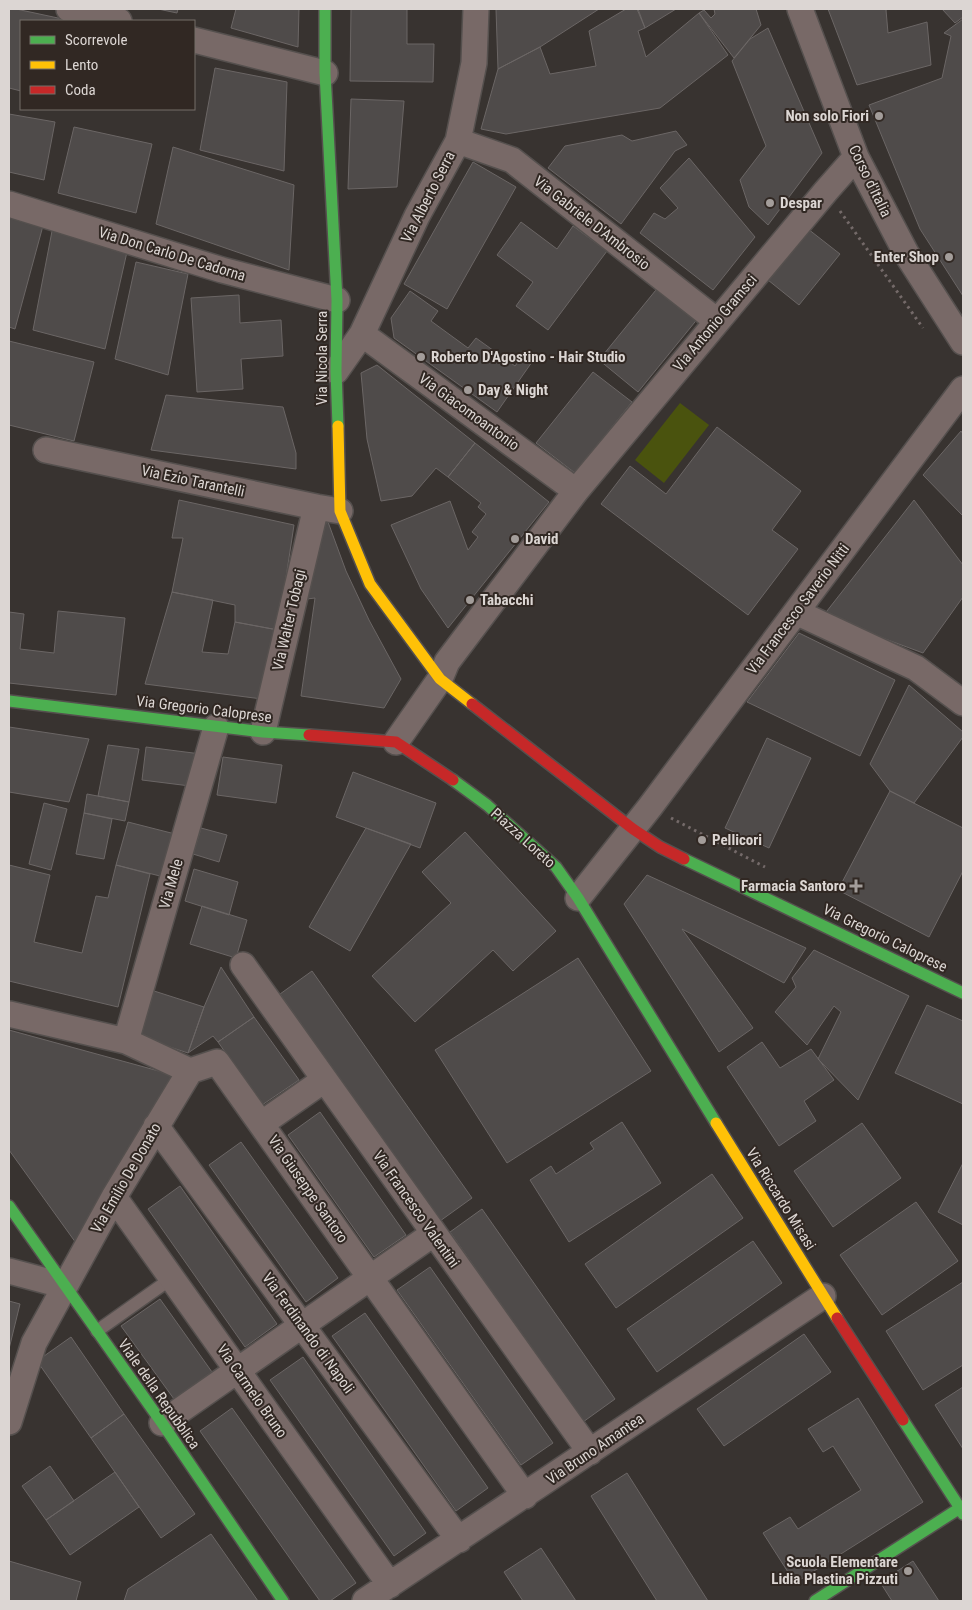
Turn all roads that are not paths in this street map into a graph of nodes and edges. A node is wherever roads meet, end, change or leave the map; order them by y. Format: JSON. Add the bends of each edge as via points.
{"nodes":[{"id":1,"x":69,"y":9,"type":"edge"},
{"id":2,"x":325,"y":9,"type":"edge"},
{"id":3,"x":476,"y":9,"type":"edge"},
{"id":4,"x":800,"y":9,"type":"edge"},
{"id":5,"x":115,"y":20,"type":"edge"},
{"id":6,"x":195,"y":40,"type":"edge"},
{"id":7,"x":325,"y":73,"type":"junction"},
{"id":8,"x":458,"y":141,"type":"junction"},
{"id":9,"x":856,"y":157,"type":"junction"},
{"id":10,"x":9,"y":204,"type":"edge"},
{"id":11,"x":337,"y":300,"type":"junction"},
{"id":12,"x":717,"y":321,"type":"junction"},
{"id":13,"x":362,"y":334,"type":"junction"},
{"id":14,"x":963,"y":342,"type":"edge"},
{"id":15,"x":336,"y":371,"type":"junction"},
{"id":16,"x":963,"y":389,"type":"edge"},
{"id":17,"x":46,"y":450,"type":"dead end"},
{"id":18,"x":576,"y":491,"type":"junction"},
{"id":19,"x":316,"y":507,"type":"junction"},
{"id":20,"x":340,"y":511,"type":"junction"},
{"id":21,"x":796,"y":612,"type":"junction"},
{"id":22,"x":440,"y":679,"type":"junction"},
{"id":23,"x":9,"y":701,"type":"edge"},
{"id":24,"x":963,"y":703,"type":"edge"},
{"id":25,"x":216,"y":726,"type":"junction"},
{"id":26,"x":263,"y":732,"type":"junction"},
{"id":27,"x":396,"y":742,"type":"junction"},
{"id":28,"x":633,"y":829,"type":"junction"},
{"id":29,"x":578,"y":898,"type":"junction"},
{"id":30,"x":243,"y":965,"type":"dead end"},
{"id":31,"x":963,"y":993,"type":"edge"},
{"id":32,"x":9,"y":1014,"type":"edge"},
{"id":33,"x":126,"y":1041,"type":"junction"},
{"id":34,"x":190,"y":1071,"type":"junction"},
{"id":35,"x":324,"y":1080,"type":"junction"},
{"id":36,"x":261,"y":1124,"type":"junction"},
{"id":37,"x":156,"y":1126,"type":"junction"},
{"id":38,"x":114,"y":1196,"type":"junction"},
{"id":39,"x":9,"y":1206,"type":"edge"},
{"id":40,"x":433,"y":1234,"type":"junction"},
{"id":41,"x":9,"y":1271,"type":"edge"},
{"id":42,"x":172,"y":1278,"type":"junction"},
{"id":43,"x":370,"y":1278,"type":"junction"},
{"id":44,"x":65,"y":1286,"type":"junction"},
{"id":45,"x":824,"y":1296,"type":"junction"},
{"id":46,"x":302,"y":1325,"type":"junction"},
{"id":47,"x":97,"y":1331,"type":"junction"},
{"id":48,"x":237,"y":1370,"type":"junction"},
{"id":49,"x":9,"y":1422,"type":"edge"},
{"id":50,"x":162,"y":1423,"type":"junction"},
{"id":51,"x":590,"y":1452,"type":"junction"},
{"id":52,"x":525,"y":1496,"type":"junction"},
{"id":53,"x":962,"y":1509,"type":"edge"},
{"id":54,"x":459,"y":1540,"type":"junction"},
{"id":55,"x":390,"y":1585,"type":"junction"},
{"id":56,"x":283,"y":1601,"type":"edge"},
{"id":57,"x":366,"y":1601,"type":"edge"},
{"id":58,"x":815,"y":1601,"type":"edge"}],
"edges":[{"from":1,"to":5,"type":"street"},
{"from":2,"to":7,"type":"street","name":"Via Nicola Serra"},
{"from":3,"to":8,"type":"street","name":"Via Alberto Serra","via":[[474,63]]},
{"from":4,"to":9,"type":"street","name":"Corso d'Italia"},
{"from":6,"to":7,"type":"street"},
{"from":7,"to":11,"type":"street","name":"Via Nicola Serra"},
{"from":8,"to":12,"type":"street","name":"Via Gabriele D'Ambrosio","via":[[512,160]]},
{"from":8,"to":13,"type":"street","name":"Via Alberto Serra","via":[[417,216]]},
{"from":9,"to":12,"type":"street","name":"Via Antonio Gramsci"},
{"from":9,"to":14,"type":"street","name":"Corso d'Italia","via":[[906,253]]},
{"from":10,"to":11,"type":"street","name":"Via Don Carlo De Cadorna","via":[[222,270]]},
{"from":11,"to":15,"type":"street","name":"Via Nicola Serra"},
{"from":12,"to":18,"type":"street","name":"Via Antonio Gramsci"},
{"from":13,"to":15,"type":"street","name":"Via Alberto Serra"},
{"from":13,"to":18,"type":"street","name":"Via Giacomoantonio"},
{"from":15,"to":20,"type":"street","name":"Via Nicola Serra"},
{"from":16,"to":21,"type":"street","name":"Via Francesco Saverio Nitti"},
{"from":17,"to":19,"type":"street","name":"Via Ezio Tarantelli"},
{"from":18,"to":22,"type":"street","via":[[447,662]]},
{"from":19,"to":20,"type":"street","name":"Via Ezio Tarantelli"},
{"from":19,"to":26,"type":"street","name":"Via Walter Tobagi"},
{"from":20,"to":22,"type":"street","name":"Via Nicola Serra","via":[[370,584]]},
{"from":21,"to":24,"type":"street","via":[[916,668]]},
{"from":21,"to":28,"type":"street","name":"Via Francesco Saverio Nitti"},
{"from":22,"to":27,"type":"street"},
{"from":22,"to":28,"type":"street"},
{"from":23,"to":25,"type":"street","name":"Via Gregorio Caloprese"},
{"from":25,"to":26,"type":"street","name":"Via Gregorio Caloprese"},
{"from":25,"to":33,"type":"street","name":"Via Mele"},
{"from":26,"to":27,"type":"street","name":"Via Gregorio Caloprese"},
{"from":27,"to":29,"type":"street","name":"Piazza Loreto","via":[[487,805],[556,867]]},
{"from":28,"to":29,"type":"street"},
{"from":28,"to":31,"type":"street","name":"Via Gregorio Caloprese","via":[[660,846]]},
{"from":29,"to":45,"type":"street","name":"Via Riccardo Misasi"},
{"from":30,"to":35,"type":"street","name":"Via Francesco Valentini"},
{"from":32,"to":33,"type":"street"},
{"from":33,"to":34,"type":"street"},
{"from":34,"to":36,"type":"street","name":"Via Giuseppe Santoro","via":[[217,1062]]},
{"from":34,"to":37,"type":"street","name":"Via Emilio De Donato"},
{"from":35,"to":36,"type":"street"},
{"from":35,"to":40,"type":"street","name":"Via Francesco Valentini"},
{"from":36,"to":43,"type":"street","name":"Via Giuseppe Santoro"},
{"from":37,"to":38,"type":"street","name":"Via Emilio De Donato"},
{"from":37,"to":46,"type":"street","name":"Via Ferdinando di Napoli"},
{"from":38,"to":42,"type":"street","name":"Via Carmelo Bruno"},
{"from":38,"to":44,"type":"street","name":"Via Emilio De Donato"},
{"from":39,"to":44,"type":"street","name":"Viale della Repubblica"},
{"from":40,"to":43,"type":"street"},
{"from":40,"to":51,"type":"street","name":"Via Francesco Valentini"},
{"from":41,"to":44,"type":"street"},
{"from":42,"to":47,"type":"lane"},
{"from":42,"to":48,"type":"street","name":"Via Carmelo Bruno"},
{"from":43,"to":46,"type":"street"},
{"from":43,"to":52,"type":"street","name":"Via Giuseppe Santoro"},
{"from":44,"to":47,"type":"street","name":"Viale della Repubblica"},
{"from":44,"to":49,"type":"street","name":"Via Emilio De Donato","via":[[34,1343]]},
{"from":45,"to":51,"type":"street","name":"Via Bruno Amantea"},
{"from":45,"to":53,"type":"street","name":"Via Riccardo Misasi"},
{"from":46,"to":48,"type":"street"},
{"from":46,"to":54,"type":"street","name":"Via Ferdinando di Napoli"},
{"from":47,"to":50,"type":"street","name":"Viale della Repubblica"},
{"from":48,"to":50,"type":"street"},
{"from":48,"to":55,"type":"street","name":"Via Carmelo Bruno"},
{"from":50,"to":56,"type":"street","name":"Viale della Repubblica"},
{"from":51,"to":52,"type":"street","name":"Via Bruno Amantea"},
{"from":52,"to":54,"type":"street","name":"Via Bruno Amantea"},
{"from":53,"to":58,"type":"street"},
{"from":54,"to":55,"type":"street","name":"Via Bruno Amantea"},
{"from":55,"to":57,"type":"street","name":"Via Bruno Amantea"}]}
